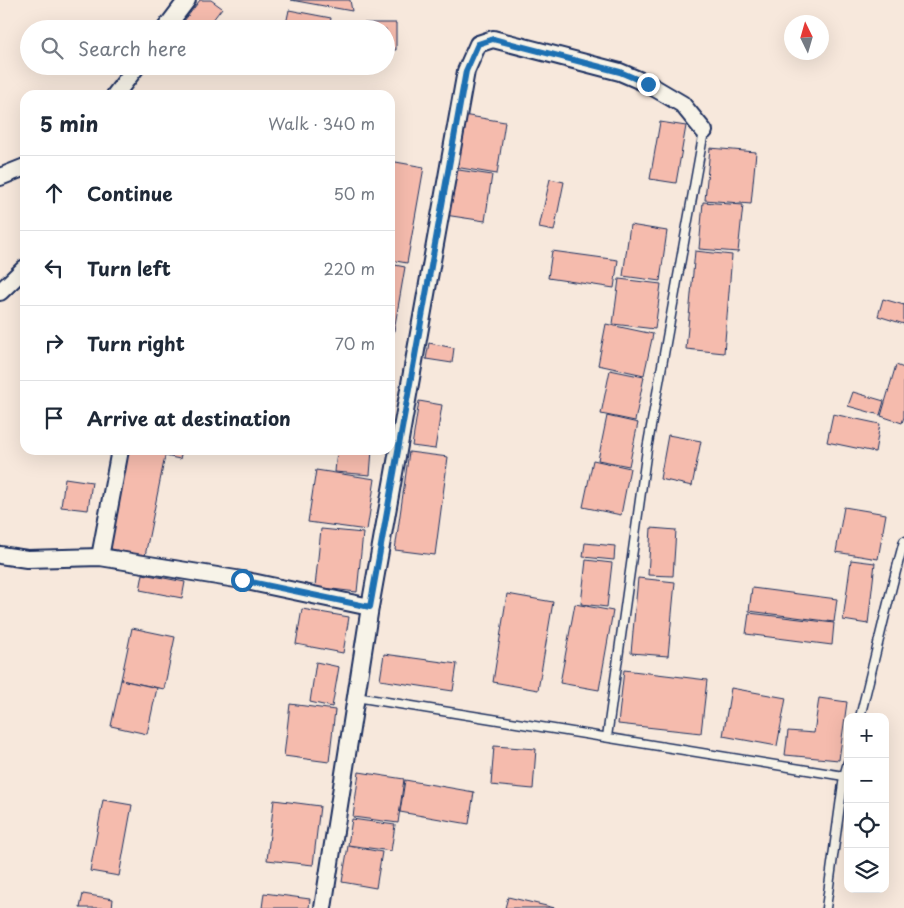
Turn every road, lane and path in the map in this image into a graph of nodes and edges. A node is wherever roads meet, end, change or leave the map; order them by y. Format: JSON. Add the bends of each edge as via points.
{"nodes":[{"id":1,"x":187,"y":0,"type":"edge"},
{"id":2,"x":172,"y":20,"type":"edge"},
{"id":3,"x":130,"y":75,"type":"edge"},
{"id":4,"x":119,"y":90,"type":"edge"},
{"id":5,"x":704,"y":131,"type":"joint"},
{"id":6,"x":20,"y":169,"type":"edge"},
{"id":7,"x":0,"y":177,"type":"edge"},
{"id":8,"x":20,"y":273,"type":"edge"},
{"id":9,"x":0,"y":292,"type":"edge"},
{"id":10,"x":119,"y":455,"type":"edge"},
{"id":11,"x":904,"y":541,"type":"edge"},
{"id":12,"x":0,"y":554,"type":"edge"},
{"id":13,"x":100,"y":557,"type":"junction"},
{"id":14,"x":370,"y":607,"type":"junction"},
{"id":15,"x":356,"y":697,"type":"junction"},
{"id":16,"x":861,"y":713,"type":"edge"},
{"id":17,"x":607,"y":737,"type":"junction"},
{"id":18,"x":844,"y":776,"type":"joint"},
{"id":19,"x":323,"y":908,"type":"edge"},
{"id":20,"x":826,"y":908,"type":"edge"}],
"edges":[{"from":1,"to":2,"type":"street"},
{"from":3,"to":4,"type":"street"},
{"from":5,"to":14,"type":"street","via":[[682,104],[620,72],[493,39],[478,44],[466,71]]},
{"from":5,"to":17,"type":"lane","via":[[647,449]]},
{"from":6,"to":7,"type":"street"},
{"from":8,"to":9,"type":"street"},
{"from":10,"to":13,"type":"street"},
{"from":11,"to":16,"type":"lane"},
{"from":12,"to":13,"type":"street","via":[[27,559]]},
{"from":13,"to":14,"type":"street","via":[[242,580]]},
{"from":14,"to":15,"type":"street"},
{"from":15,"to":17,"type":"lane"},
{"from":15,"to":19,"type":"street"},
{"from":17,"to":18,"type":"lane"},
{"from":18,"to":20,"type":"lane"}]}
